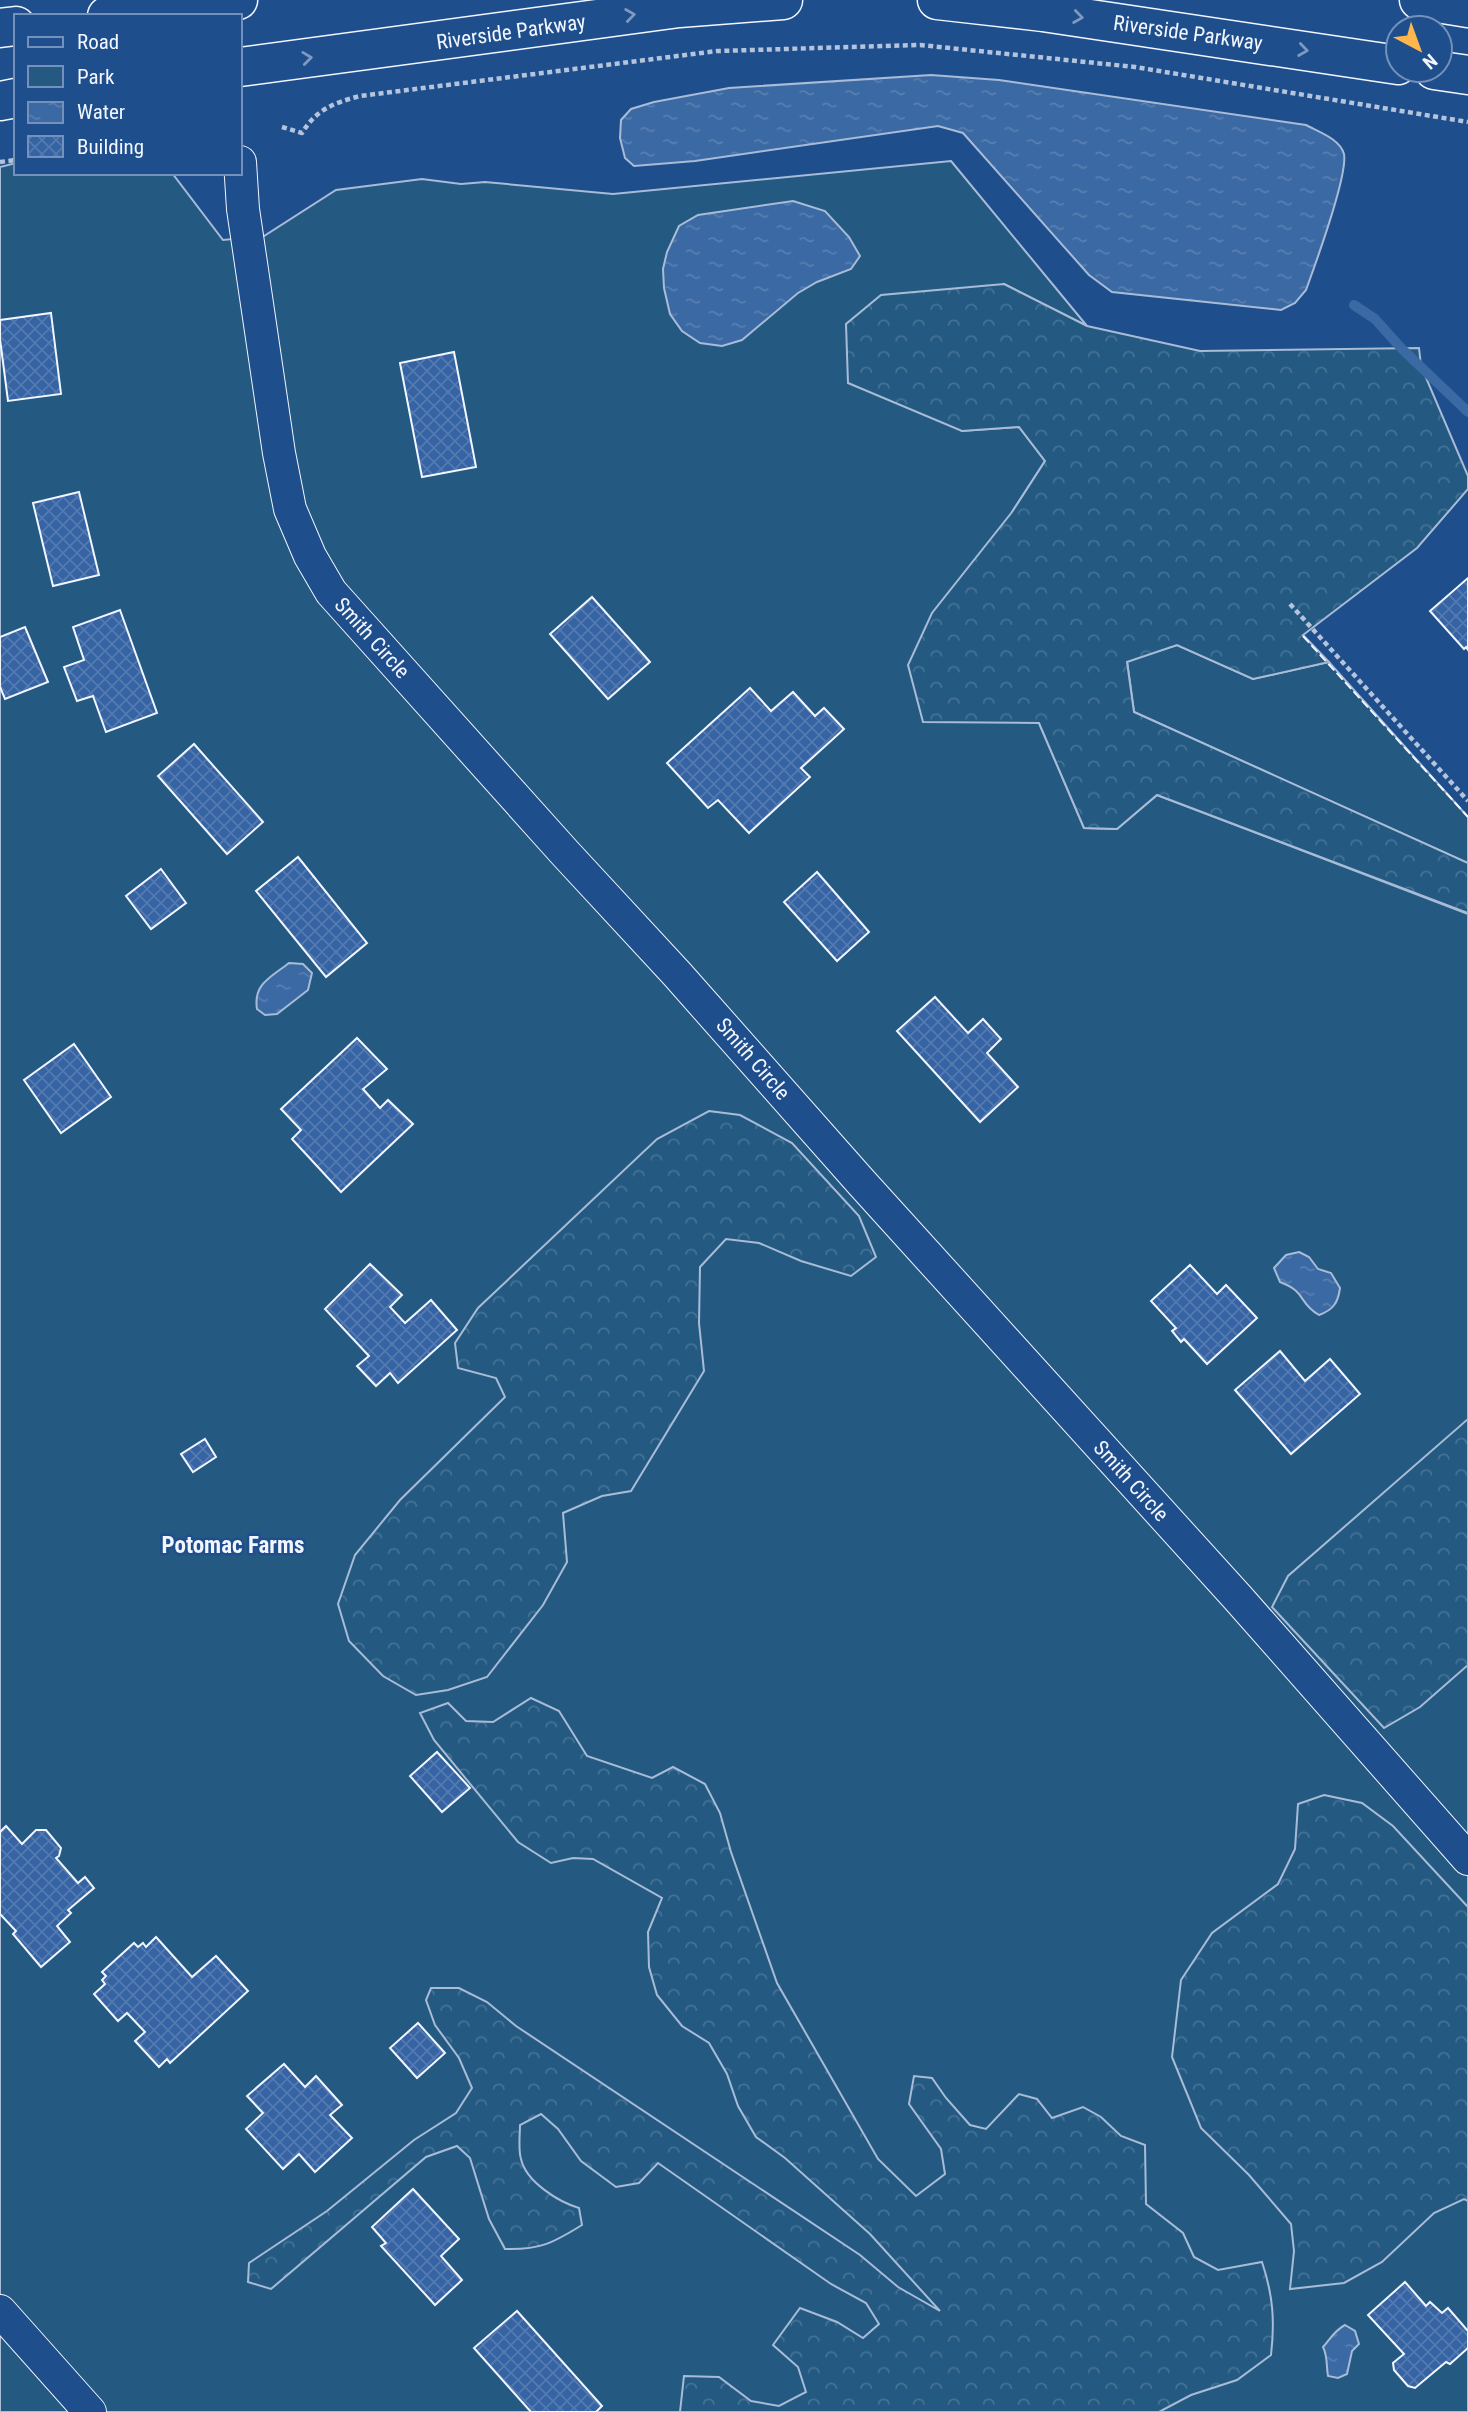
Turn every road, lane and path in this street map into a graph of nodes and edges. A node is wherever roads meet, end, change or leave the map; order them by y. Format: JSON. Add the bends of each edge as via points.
{"nodes":[{"id":1,"x":783,"y":0,"type":"edge"},
{"id":2,"x":937,"y":0,"type":"edge"},
{"id":3,"x":1419,"y":0,"type":"edge"},
{"id":4,"x":225,"y":4,"type":"edge"},
{"id":5,"x":1468,"y":8,"type":"edge"},
{"id":6,"x":127,"y":14,"type":"edge"},
{"id":7,"x":1384,"y":63,"type":"edge"},
{"id":8,"x":242,"y":67,"type":"edge"},
{"id":9,"x":1468,"y":122,"type":"edge"},
{"id":10,"x":282,"y":127,"type":"dead end"},
{"id":11,"x":241,"y":175,"type":"edge"},
{"id":12,"x":1290,"y":604,"type":"dead end"},
{"id":13,"x":1468,"y":801,"type":"edge"},
{"id":14,"x":1468,"y":1859,"type":"edge"},
{"id":15,"x":0,"y":2311,"type":"edge"},
{"id":16,"x":90,"y":2412,"type":"edge"}],
"edges":[{"from":8,"to":1,"type":"main road","name":"Riverside Parkway","one_way":true,"via":[[679,8]]},
{"from":2,"to":7,"type":"main road","name":"Riverside Parkway","one_way":true},
{"from":3,"to":5,"type":"main road"},
{"from":4,"to":6,"type":"main road"},
{"from":9,"to":10,"type":"path","via":[[1135,67],[920,46],[717,51],[469,82],[359,96],[322,110],[302,133]]},
{"from":11,"to":14,"type":"street","name":"Smith Circle","via":[[290,509],[331,592]]},
{"from":12,"to":13,"type":"path"},
{"from":15,"to":16,"type":"street"}]}
